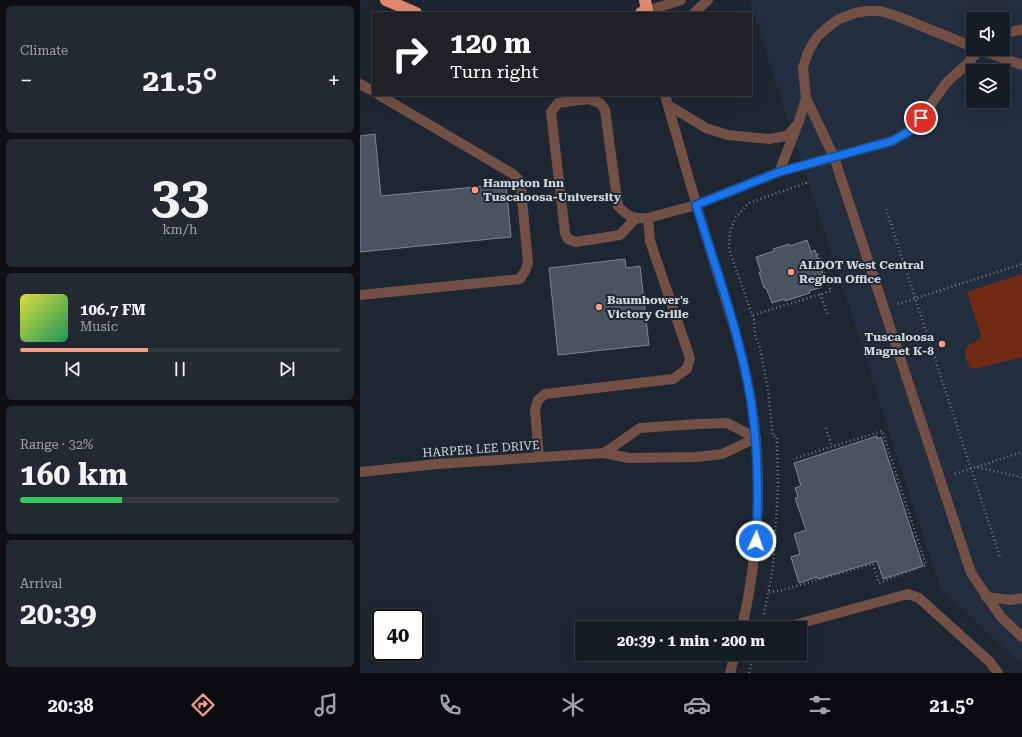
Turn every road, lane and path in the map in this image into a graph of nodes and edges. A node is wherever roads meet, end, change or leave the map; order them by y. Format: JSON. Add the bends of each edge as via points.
{"nodes":[{"id":1,"x":386,"y":0,"type":"edge"},
{"id":2,"x":681,"y":0,"type":"edge"},
{"id":3,"x":708,"y":0,"type":"edge"},
{"id":4,"x":646,"y":7,"type":"edge"},
{"id":5,"x":414,"y":12,"type":"edge"},
{"id":6,"x":695,"y":12,"type":"edge"},
{"id":7,"x":1022,"y":29,"type":"edge"},
{"id":8,"x":1010,"y":32,"type":"edge"},
{"id":9,"x":966,"y":44,"type":"edge"},
{"id":10,"x":972,"y":56,"type":"edge"},
{"id":11,"x":997,"y":56,"type":"edge"},
{"id":12,"x":1022,"y":65,"type":"edge"},
{"id":13,"x":360,"y":84,"type":"edge"},
{"id":14,"x":372,"y":90,"type":"edge"},
{"id":15,"x":382,"y":96,"type":"edge"},
{"id":16,"x":665,"y":96,"type":"edge"},
{"id":17,"x":806,"y":98,"type":"junction"},
{"id":18,"x":668,"y":105,"type":"junction"},
{"id":19,"x":798,"y":124,"type":"junction"},
{"id":20,"x":834,"y":157,"type":"junction"},
{"id":21,"x":800,"y":166,"type":"junction"},
{"id":22,"x":779,"y":172,"type":"junction"},
{"id":23,"x":696,"y":205,"type":"junction"},
{"id":24,"x":886,"y":209,"type":"dead end"},
{"id":25,"x":635,"y":218,"type":"junction"},
{"id":26,"x":648,"y":218,"type":"junction"},
{"id":27,"x":817,"y":251,"type":"dead end"},
{"id":28,"x":1022,"y":264,"type":"edge"},
{"id":29,"x":820,"y":294,"type":"junction"},
{"id":30,"x":360,"y":295,"type":"edge"},
{"id":31,"x":915,"y":298,"type":"junction"},
{"id":32,"x":897,"y":304,"type":"dead end"},
{"id":33,"x":752,"y":316,"type":"junction"},
{"id":34,"x":828,"y":316,"type":"dead end"},
{"id":35,"x":826,"y":428,"type":"dead end"},
{"id":36,"x":756,"y":438,"type":"junction"},
{"id":37,"x":832,"y":446,"type":"junction"},
{"id":38,"x":1022,"y":452,"type":"edge"},
{"id":39,"x":604,"y":453,"type":"junction"},
{"id":40,"x":539,"y":457,"type":"junction"},
{"id":41,"x":793,"y":459,"type":"dead end"},
{"id":42,"x":975,"y":467,"type":"junction"},
{"id":43,"x":971,"y":469,"type":"junction"},
{"id":44,"x":360,"y":472,"type":"edge"},
{"id":45,"x":955,"y":474,"type":"dead end"},
{"id":46,"x":1022,"y":477,"type":"edge"},
{"id":47,"x":1000,"y":557,"type":"dead end"},
{"id":48,"x":769,"y":592,"type":"junction"},
{"id":49,"x":986,"y":597,"type":"junction"},
{"id":50,"x":1022,"y":598,"type":"edge"},
{"id":51,"x":743,"y":621,"type":"edge"},
{"id":52,"x":762,"y":621,"type":"edge"},
{"id":53,"x":807,"y":621,"type":"edge"},
{"id":54,"x":1022,"y":637,"type":"edge"},
{"id":55,"x":733,"y":661,"type":"edge"},
{"id":56,"x":752,"y":661,"type":"edge"},
{"id":57,"x":730,"y":673,"type":"edge"},
{"id":58,"x":749,"y":673,"type":"edge"},
{"id":59,"x":998,"y":673,"type":"edge"}],
"edges":[{"from":1,"to":5,"type":"highway"},
{"from":2,"to":4,"type":"street"},
{"from":3,"to":6,"type":"street"},
{"from":7,"to":8,"type":"street"},
{"from":9,"to":17,"type":"street","via":[[880,11],[855,13],[839,19],[828,27],[817,37],[808,52],[804,68]]},
{"from":10,"to":20,"type":"street","via":[[947,82],[913,129],[892,141]]},
{"from":11,"to":12,"type":"street"},
{"from":13,"to":14,"type":"street"},
{"from":15,"to":30,"type":"street","via":[[519,180],[528,263],[520,279]]},
{"from":16,"to":18,"type":"street"},
{"from":17,"to":19,"type":"street"},
{"from":17,"to":20,"type":"street"},
{"from":18,"to":19,"type":"street","via":[[702,126],[728,135],[769,139],[787,136]]},
{"from":18,"to":23,"type":"street"},
{"from":19,"to":22,"type":"street"},
{"from":20,"to":21,"type":"street"},
{"from":20,"to":49,"type":"street","via":[[971,573]]},
{"from":21,"to":22,"type":"street"},
{"from":21,"to":33,"type":"path","via":[[806,183],[749,203],[736,217],[730,231],[729,250]]},
{"from":22,"to":23,"type":"street"},
{"from":23,"to":26,"type":"street"},
{"from":23,"to":36,"type":"street","via":[[742,359]]},
{"from":24,"to":31,"type":"path"},
{"from":25,"to":25,"type":"street","via":[[618,206],[605,110],[600,103],[588,99],[558,103],[551,112],[565,233],[568,239],[576,242],[620,235]]},
{"from":25,"to":26,"type":"street"},
{"from":26,"to":40,"type":"street","via":[[650,241],[690,358],[687,369],[673,378],[545,394],[538,400],[536,410]]},
{"from":27,"to":29,"type":"path","via":[[831,291]]},
{"from":28,"to":31,"type":"path"},
{"from":29,"to":33,"type":"path"},
{"from":29,"to":34,"type":"path"},
{"from":31,"to":32,"type":"path"},
{"from":31,"to":43,"type":"path"},
{"from":33,"to":48,"type":"path","via":[[768,390],[773,436],[777,436],[778,490]]},
{"from":35,"to":37,"type":"path"},
{"from":36,"to":39,"type":"street","name":"HARPER LEE DRIVE","via":[[722,454],[697,457],[629,458]]},
{"from":36,"to":39,"type":"street","via":[[727,423],[640,428]]},
{"from":36,"to":51,"type":"street","via":[[756,541]]},
{"from":37,"to":41,"type":"path"},
{"from":37,"to":48,"type":"path","via":[[882,431],[926,565],[879,583],[873,564]]},
{"from":38,"to":42,"type":"path"},
{"from":39,"to":40,"type":"street","name":"HARPER LEE DRIVE"},
{"from":40,"to":44,"type":"street","name":"HARPER LEE DRIVE"},
{"from":42,"to":43,"type":"path"},
{"from":42,"to":46,"type":"path"},
{"from":43,"to":45,"type":"path"},
{"from":43,"to":47,"type":"path"},
{"from":48,"to":52,"type":"path"},
{"from":49,"to":50,"type":"street","via":[[1011,600]]},
{"from":49,"to":54,"type":"street","via":[[1001,617]]},
{"from":53,"to":59,"type":"street","via":[[908,594],[919,598],[990,662]]},
{"from":55,"to":57,"type":"street"},
{"from":56,"to":58,"type":"path"}]}
